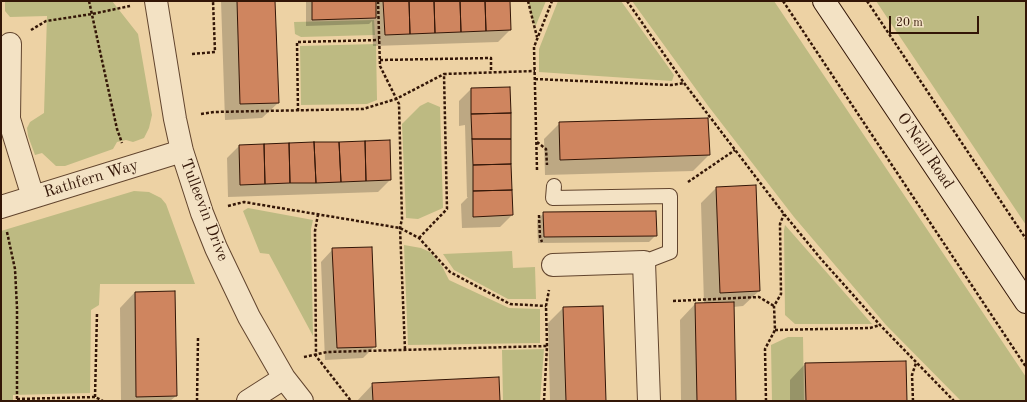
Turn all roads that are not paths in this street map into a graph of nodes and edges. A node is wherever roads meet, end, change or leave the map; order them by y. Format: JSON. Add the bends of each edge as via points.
{"nodes":[{"id":1,"x":824,"y":1,"type":"edge"},
{"id":2,"x":146,"y":3,"type":"edge"},
{"id":3,"x":10,"y":44,"type":"road end"},
{"id":4,"x":182,"y":151,"type":"junction"},
{"id":5,"x":554,"y":186,"type":"dead end"},
{"id":6,"x":33,"y":197,"type":"junction"},
{"id":7,"x":1,"y":206,"type":"edge"},
{"id":8,"x":644,"y":262,"type":"junction"},
{"id":9,"x":553,"y":265,"type":"dead end"},
{"id":10,"x":1026,"y":302,"type":"edge"},
{"id":11,"x":279,"y":370,"type":"junction"},
{"id":12,"x":248,"y":401,"type":"edge"},
{"id":13,"x":302,"y":401,"type":"edge"},
{"id":14,"x":649,"y":401,"type":"edge"}],
"edges":[{"from":1,"to":10,"type":"street","name":"O'Neill Road"},
{"from":2,"to":4,"type":"street","name":"Tulleevin Drive","via":[[163,56]]},
{"from":3,"to":6,"type":"street","via":[[9,119]]},
{"from":4,"to":6,"type":"street","name":"Rathfern Way"},
{"from":4,"to":11,"type":"street","name":"Tulleevin Drive","via":[[216,248],[249,317]]},
{"from":5,"to":8,"type":"lane","via":[[554,198],[670,196],[670,252]]},
{"from":6,"to":7,"type":"street","name":"Rathfern Way"},
{"from":8,"to":9,"type":"street"},
{"from":8,"to":14,"type":"street"},
{"from":11,"to":12,"type":"street"},
{"from":11,"to":13,"type":"street","name":"Tulleevin Drive"}]}
